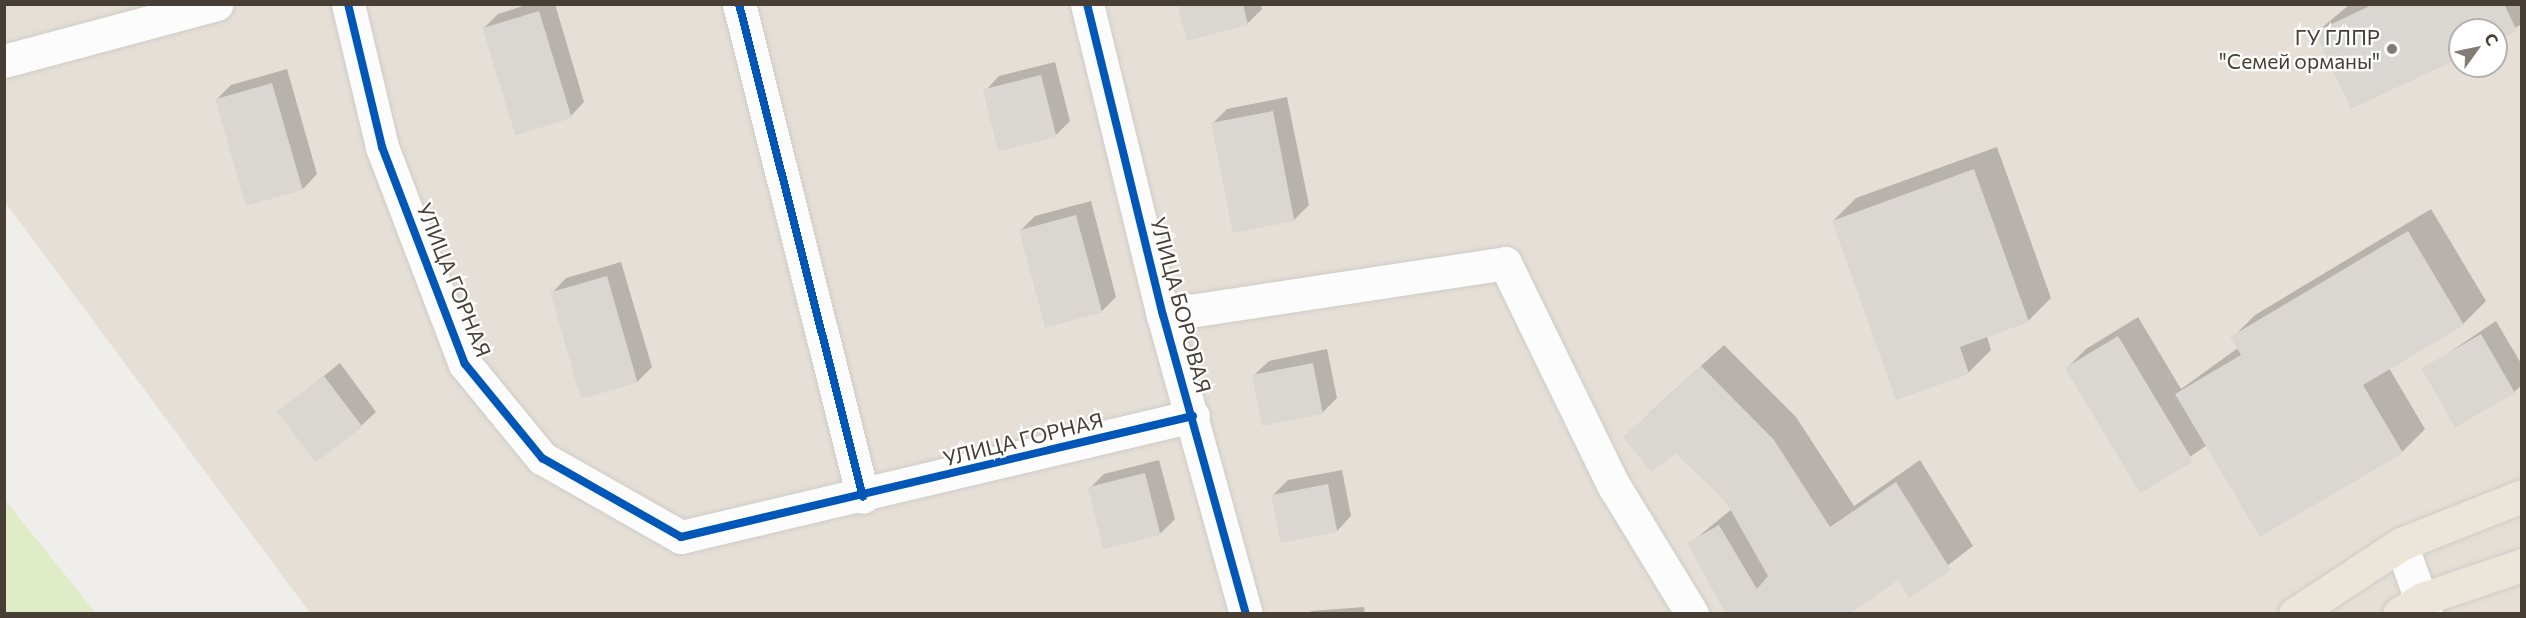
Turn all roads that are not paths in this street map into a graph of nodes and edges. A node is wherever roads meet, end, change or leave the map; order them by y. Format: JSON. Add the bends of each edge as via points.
{"nodes":[{"id":1,"x":216,"y":4,"type":"edge"},
{"id":2,"x":348,"y":4,"type":"edge"},
{"id":3,"x":739,"y":4,"type":"edge"},
{"id":4,"x":1087,"y":4,"type":"edge"},
{"id":5,"x":4,"y":61,"type":"edge"},
{"id":6,"x":1163,"y":315,"type":"junction"},
{"id":7,"x":1193,"y":416,"type":"junction"},
{"id":8,"x":2522,"y":496,"type":"edge"},
{"id":9,"x":863,"y":497,"type":"junction"},
{"id":10,"x":2401,"y":544,"type":"junction"},
{"id":11,"x":2522,"y":565,"type":"edge"},
{"id":12,"x":2416,"y":609,"type":"edge"},
{"id":13,"x":1246,"y":614,"type":"edge"},
{"id":14,"x":1692,"y":614,"type":"edge"},
{"id":15,"x":2295,"y":614,"type":"edge"}],
"edges":[{"from":1,"to":5,"type":"street"},
{"from":2,"to":9,"type":"street","name":"УЛИЦА ГОРНАЯ","via":[[382,147],[465,364],[542,458],[681,537]]},
{"from":3,"to":9,"type":"street"},
{"from":4,"to":6,"type":"street","name":"УЛИЦА БОРОВАЯ"},
{"from":6,"to":7,"type":"street","name":"УЛИЦА БОРОВАЯ"},
{"from":6,"to":14,"type":"street","via":[[1505,262],[1614,486]]},
{"from":7,"to":9,"type":"street","name":"УЛИЦА ГОРНАЯ"},
{"from":7,"to":13,"type":"street","name":"УЛИЦА БОРОВАЯ"},
{"from":8,"to":10,"type":"highway"},
{"from":10,"to":12,"type":"street"},
{"from":10,"to":15,"type":"highway"},
{"from":11,"to":12,"type":"highway"}]}
